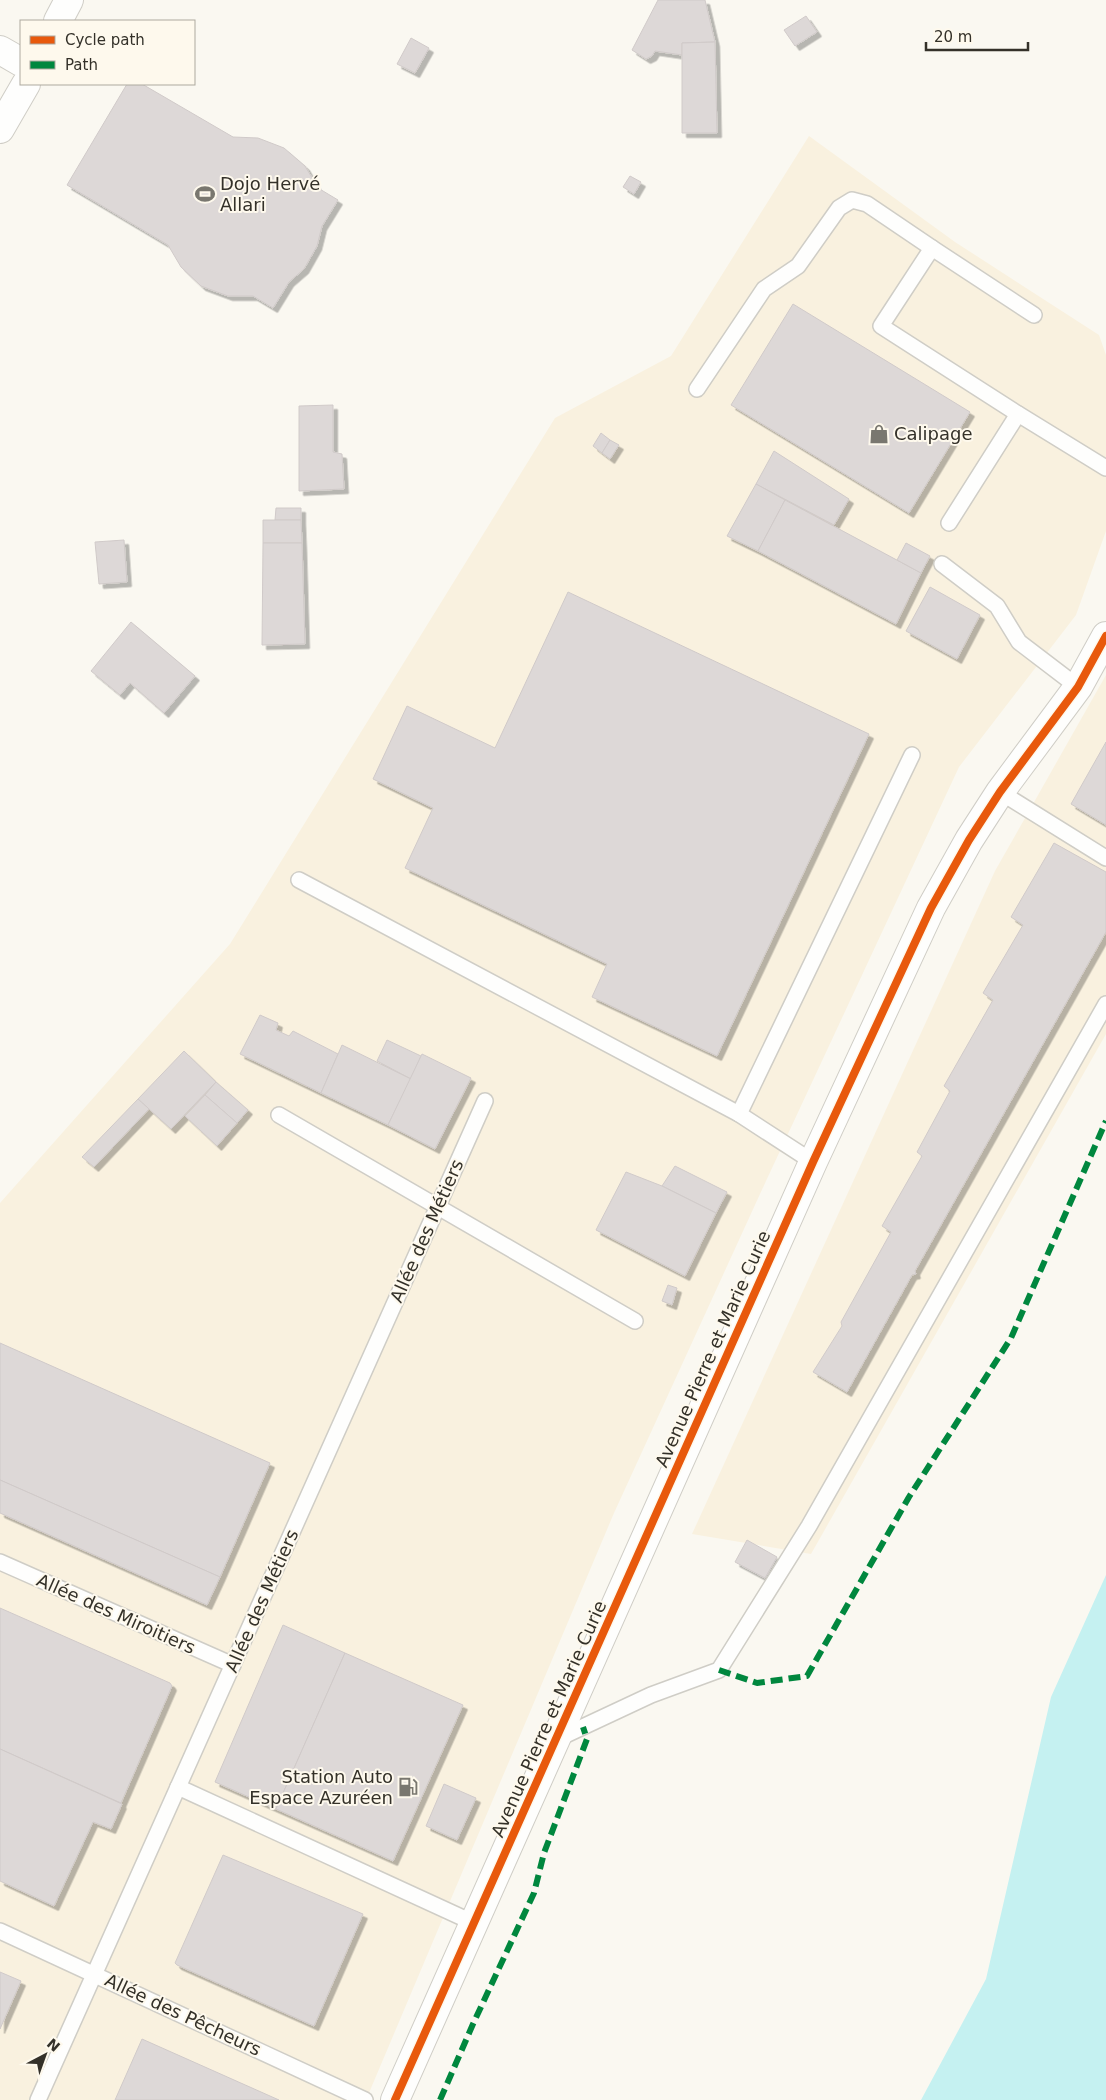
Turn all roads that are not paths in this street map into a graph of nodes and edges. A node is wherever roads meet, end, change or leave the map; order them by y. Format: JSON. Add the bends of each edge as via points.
{"nodes":[{"id":1,"x":69,"y":0,"type":"edge"},
{"id":2,"x":59,"y":20,"type":"edge"},
{"id":3,"x":0,"y":50,"type":"edge"},
{"id":4,"x":20,"y":61,"type":"edge"},
{"id":5,"x":25,"y":85,"type":"edge"},
{"id":6,"x":0,"y":129,"type":"edge"},
{"id":7,"x":932,"y":248,"type":"junction"},
{"id":8,"x":1034,"y":315,"type":"dead end"},
{"id":9,"x":697,"y":389,"type":"dead end"},
{"id":10,"x":1018,"y":414,"type":"junction"},
{"id":11,"x":1106,"y":468,"type":"edge"},
{"id":12,"x":949,"y":523,"type":"dead end"},
{"id":13,"x":942,"y":564,"type":"dead end"},
{"id":14,"x":1106,"y":636,"type":"edge"},
{"id":15,"x":1078,"y":687,"type":"junction"},
{"id":16,"x":912,"y":755,"type":"dead end"},
{"id":17,"x":1000,"y":792,"type":"junction"},
{"id":18,"x":1106,"y":858,"type":"edge"},
{"id":19,"x":299,"y":880,"type":"dead end"},
{"id":20,"x":1106,"y":1004,"type":"edge"},
{"id":21,"x":485,"y":1101,"type":"dead end"},
{"id":22,"x":739,"y":1114,"type":"junction"},
{"id":23,"x":279,"y":1115,"type":"dead end"},
{"id":24,"x":813,"y":1162,"type":"junction"},
{"id":25,"x":438,"y":1207,"type":"junction"},
{"id":26,"x":635,"y":1321,"type":"dead end"},
{"id":27,"x":0,"y":1562,"type":"edge"},
{"id":28,"x":233,"y":1665,"type":"junction"},
{"id":29,"x":557,"y":1739,"type":"junction"},
{"id":30,"x":178,"y":1788,"type":"junction"},
{"id":31,"x":474,"y":1924,"type":"junction"},
{"id":32,"x":0,"y":1930,"type":"edge"},
{"id":33,"x":95,"y":1973,"type":"junction"},
{"id":34,"x":38,"y":2100,"type":"edge"},
{"id":35,"x":365,"y":2100,"type":"edge"},
{"id":36,"x":396,"y":2100,"type":"edge"}],
"edges":[{"from":1,"to":2,"type":"main road"},
{"from":3,"to":4,"type":"main road"},
{"from":5,"to":6,"type":"main road"},
{"from":7,"to":8,"type":"lane"},
{"from":7,"to":9,"type":"lane","via":[[867,204],[852,200],[839,208],[798,266],[764,288]]},
{"from":7,"to":10,"type":"lane","via":[[881,326]]},
{"from":10,"to":11,"type":"lane"},
{"from":10,"to":12,"type":"lane"},
{"from":13,"to":15,"type":"lane","via":[[997,606],[1019,642]]},
{"from":14,"to":15,"type":"main road","name":"Avenue Pierre et Marie Curie"},
{"from":15,"to":17,"type":"main road","name":"Avenue Pierre et Marie Curie"},
{"from":16,"to":22,"type":"lane"},
{"from":17,"to":18,"type":"lane"},
{"from":17,"to":24,"type":"main road","name":"Avenue Pierre et Marie Curie","via":[[931,908]]},
{"from":19,"to":22,"type":"lane"},
{"from":20,"to":29,"type":"lane","via":[[809,1526],[719,1670],[651,1695]]},
{"from":21,"to":25,"type":"lane","name":"Allée des Métiers"},
{"from":22,"to":24,"type":"lane"},
{"from":23,"to":25,"type":"lane"},
{"from":24,"to":29,"type":"main road","name":"Avenue Pierre et Marie Curie"},
{"from":25,"to":26,"type":"lane"},
{"from":25,"to":28,"type":"lane","name":"Allée des Métiers"},
{"from":27,"to":28,"type":"lane","name":"Allée des Miroitiers"},
{"from":28,"to":30,"type":"lane","name":"Allée des Métiers"},
{"from":29,"to":31,"type":"main road","name":"Avenue Pierre et Marie Curie"},
{"from":30,"to":31,"type":"lane"},
{"from":30,"to":33,"type":"lane","name":"Allée des Métiers"},
{"from":31,"to":36,"type":"main road","name":"Avenue Pierre et Marie Curie"},
{"from":32,"to":33,"type":"lane","name":"Allée des Pêcheurs"},
{"from":33,"to":34,"type":"lane","name":"Allée des Métiers"},
{"from":33,"to":35,"type":"lane","name":"Allée des Pêcheurs"}]}
